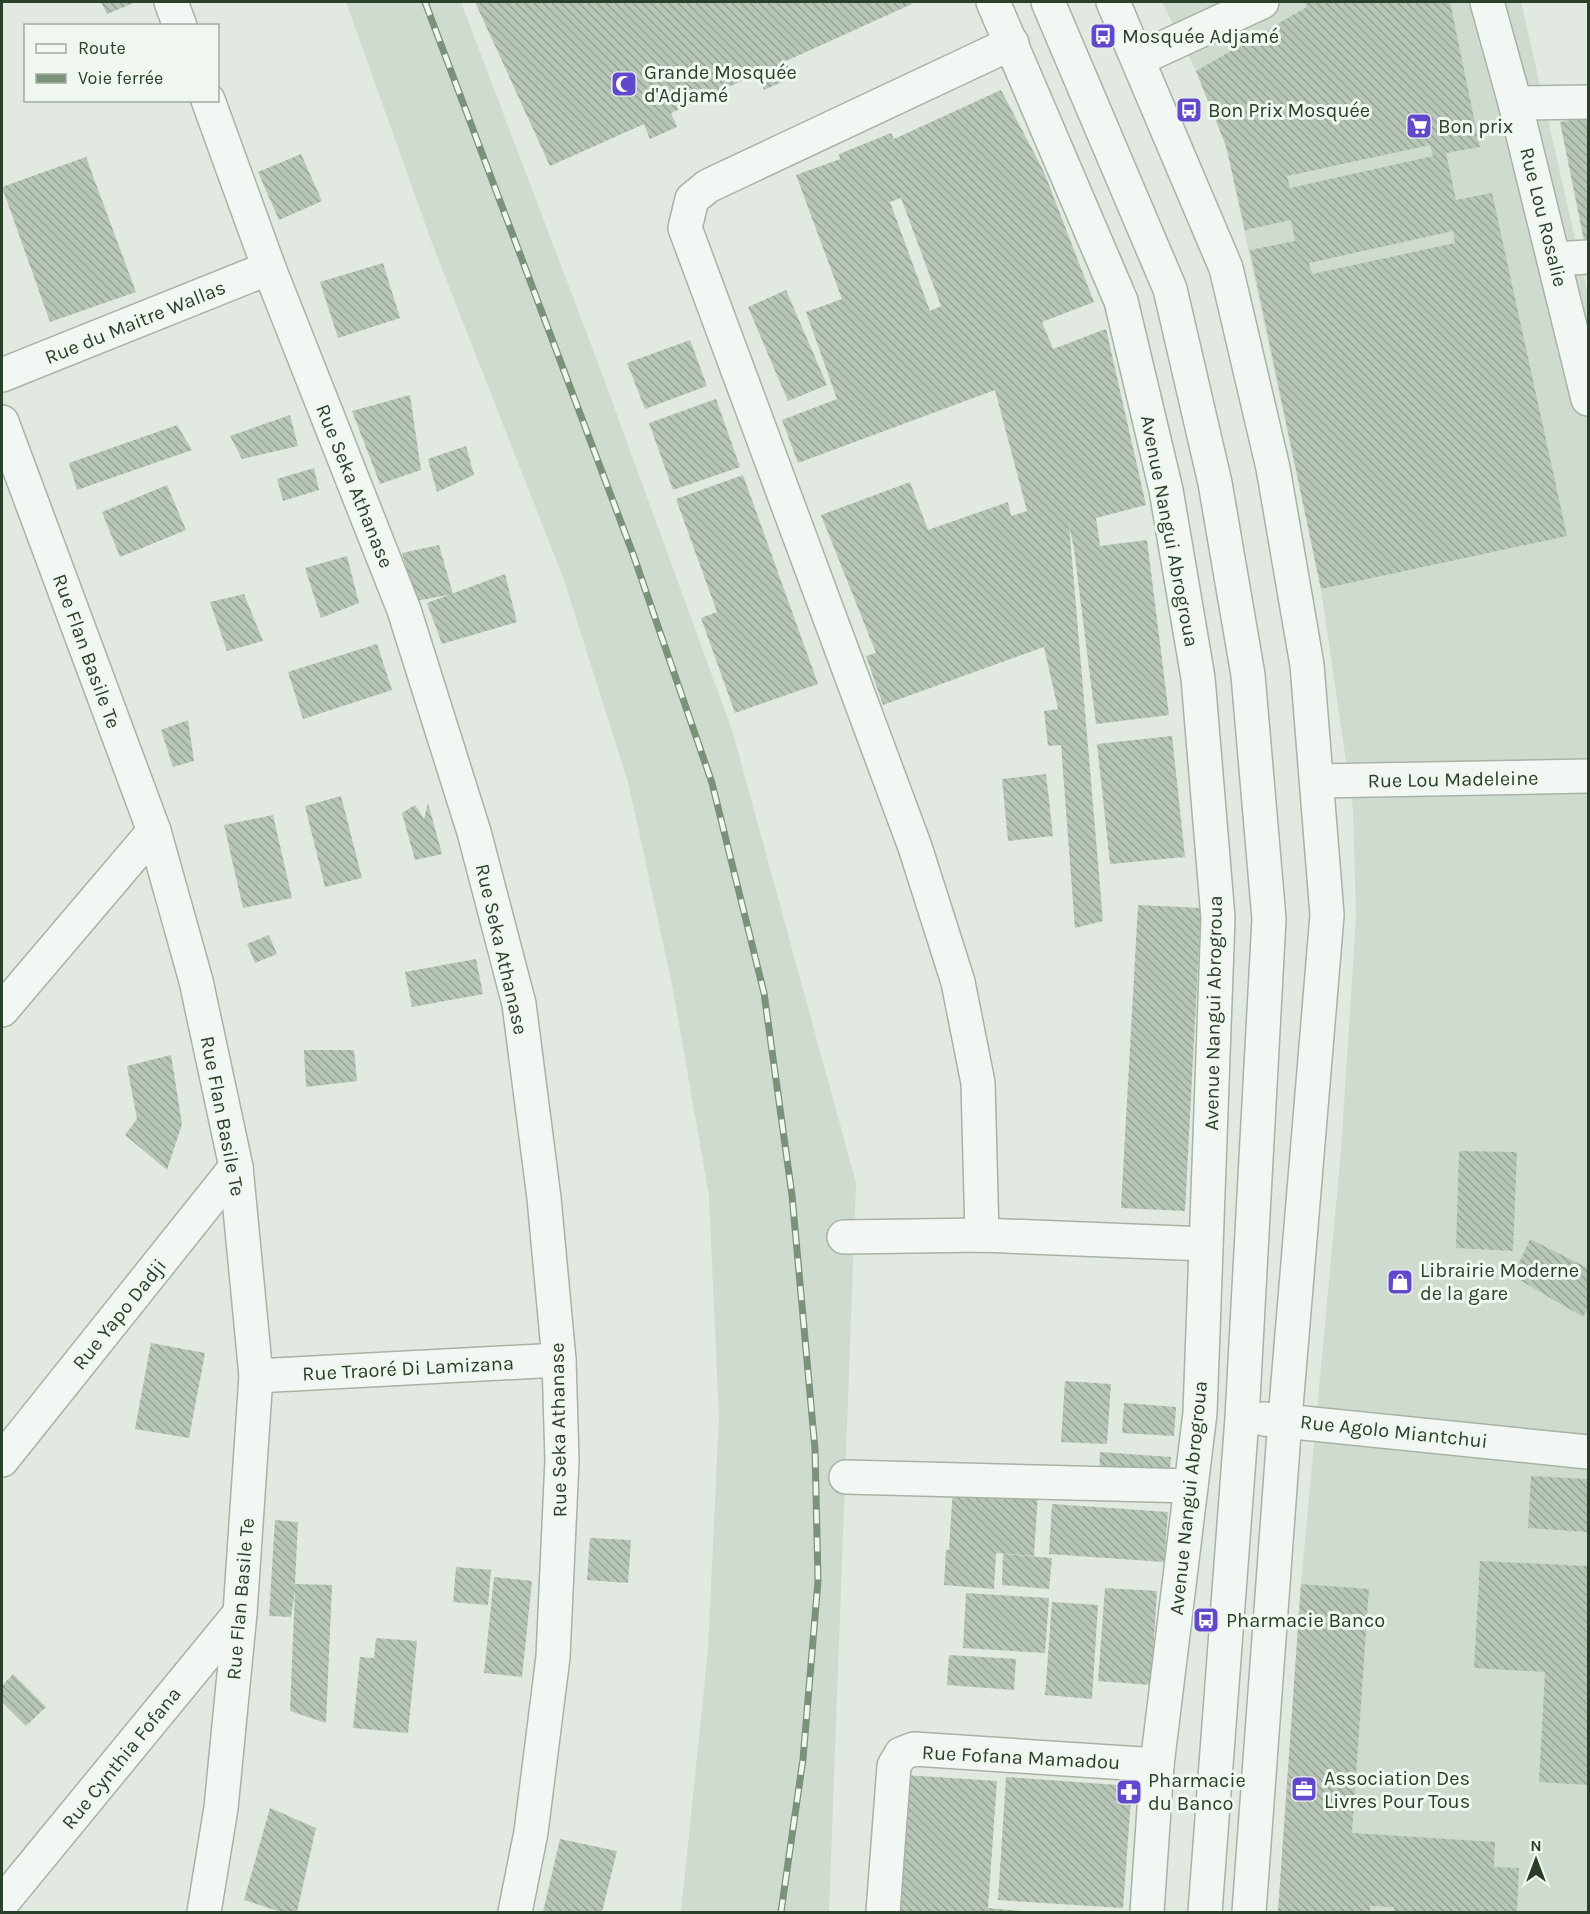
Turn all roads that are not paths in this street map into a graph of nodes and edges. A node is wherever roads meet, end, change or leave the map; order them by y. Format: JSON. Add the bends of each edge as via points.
{"nodes":[{"id":1,"x":171,"y":2,"type":"edge"},
{"id":2,"x":993,"y":2,"type":"edge"},
{"id":3,"x":1048,"y":2,"type":"edge"},
{"id":4,"x":1113,"y":2,"type":"edge"},
{"id":5,"x":1262,"y":2,"type":"edge"},
{"id":6,"x":1487,"y":2,"type":"edge"},
{"id":7,"x":179,"y":24,"type":"edge"},
{"id":8,"x":1012,"y":43,"type":"junction"},
{"id":9,"x":1139,"y":59,"type":"junction"},
{"id":10,"x":209,"y":102,"type":"edge"},
{"id":11,"x":1588,"y":102,"type":"edge"},
{"id":12,"x":1515,"y":103,"type":"junction"},
{"id":13,"x":1588,"y":257,"type":"edge"},
{"id":14,"x":1554,"y":259,"type":"junction"},
{"id":15,"x":269,"y":268,"type":"junction"},
{"id":16,"x":2,"y":375,"type":"edge"},
{"id":17,"x":1588,"y":399,"type":"edge"},
{"id":18,"x":2,"y":422,"type":"edge"},
{"id":19,"x":1588,"y":776,"type":"edge"},
{"id":20,"x":1317,"y":781,"type":"junction"},
{"id":21,"x":154,"y":831,"type":"junction"},
{"id":22,"x":2,"y":1010,"type":"edge"},
{"id":23,"x":236,"y":1167,"type":"junction"},
{"id":24,"x":982,"y":1235,"type":"junction"},
{"id":25,"x":844,"y":1237,"type":"dead end"},
{"id":26,"x":1206,"y":1244,"type":"junction"},
{"id":27,"x":559,"y":1360,"type":"junction"},
{"id":28,"x":256,"y":1376,"type":"junction"},
{"id":29,"x":1200,"y":1413,"type":"junction"},
{"id":30,"x":1242,"y":1418,"type":"junction"},
{"id":31,"x":1285,"y":1419,"type":"junction"},
{"id":32,"x":1588,"y":1452,"type":"edge"},
{"id":33,"x":2,"y":1460,"type":"edge"},
{"id":34,"x":846,"y":1477,"type":"dead end"},
{"id":35,"x":1191,"y":1486,"type":"junction"},
{"id":36,"x":240,"y":1613,"type":"junction"},
{"id":37,"x":1158,"y":1765,"type":"junction"},
{"id":38,"x":2,"y":1903,"type":"edge"},
{"id":39,"x":204,"y":1912,"type":"edge"},
{"id":40,"x":515,"y":1912,"type":"edge"},
{"id":41,"x":883,"y":1912,"type":"edge"},
{"id":42,"x":1147,"y":1912,"type":"edge"},
{"id":43,"x":1205,"y":1912,"type":"edge"},
{"id":44,"x":1249,"y":1912,"type":"edge"}],
"edges":[{"from":1,"to":7,"type":"street"},
{"from":2,"to":8,"type":"street","name":"Avenue Nangui Abrogroua"},
{"from":3,"to":30,"type":"street","via":[[1170,289],[1215,483],[1248,675],[1269,919]]},
{"from":4,"to":9,"type":"street"},
{"from":5,"to":9,"type":"street"},
{"from":6,"to":12,"type":"street","name":"Rue Lou Rosalie"},
{"from":8,"to":24,"type":"street","via":[[708,186],[692,199],[685,228],[915,847],[958,982],[978,1083]]},
{"from":8,"to":26,"type":"street","name":"Avenue Nangui Abrogroua","via":[[1122,301],[1166,490],[1198,678],[1218,918]]},
{"from":9,"to":20,"type":"street","via":[[1226,268],[1273,468],[1307,665]]},
{"from":10,"to":15,"type":"street","name":"Rue Seka Athanase"},
{"from":11,"to":12,"type":"street"},
{"from":12,"to":14,"type":"street","name":"Rue Lou Rosalie"},
{"from":13,"to":14,"type":"street"},
{"from":14,"to":17,"type":"street","name":"Rue Lou Rosalie"},
{"from":15,"to":16,"type":"street","name":"Rue du Maitre Wallas"},
{"from":15,"to":27,"type":"street","name":"Rue Seka Athanase","via":[[404,610],[474,832],[519,1004],[544,1198]]},
{"from":18,"to":21,"type":"street","name":"Rue Flan Basile Te"},
{"from":19,"to":20,"type":"street","name":"Rue Lou Madeleine"},
{"from":20,"to":31,"type":"street","via":[[1328,915]]},
{"from":21,"to":22,"type":"street"},
{"from":21,"to":23,"type":"street","name":"Rue Flan Basile Te","via":[[196,981]]},
{"from":23,"to":28,"type":"street","name":"Rue Flan Basile Te"},
{"from":23,"to":33,"type":"street","name":"Rue Yapo Dadji"},
{"from":24,"to":25,"type":"street"},
{"from":24,"to":26,"type":"street"},
{"from":26,"to":29,"type":"street","name":"Avenue Nangui Abrogroua"},
{"from":27,"to":28,"type":"street","name":"Rue Traoré Di Lamizana"},
{"from":27,"to":40,"type":"street","name":"Rue Seka Athanase","via":[[562,1460],[553,1657],[531,1832]]},
{"from":28,"to":36,"type":"street","name":"Rue Flan Basile Te"},
{"from":29,"to":30,"type":"street","name":"Rue Agolo Miantchui"},
{"from":29,"to":35,"type":"street","name":"Avenue Nangui Abrogroua"},
{"from":30,"to":31,"type":"street","name":"Rue Agolo Miantchui"},
{"from":30,"to":43,"type":"street"},
{"from":31,"to":32,"type":"street","name":"Rue Agolo Miantchui"},
{"from":31,"to":44,"type":"street"},
{"from":34,"to":35,"type":"street"},
{"from":35,"to":37,"type":"street","name":"Avenue Nangui Abrogroua"},
{"from":36,"to":38,"type":"street","name":"Rue Cynthia Fofana"},
{"from":36,"to":39,"type":"street","name":"Rue Flan Basile Te","via":[[222,1808]]},
{"from":37,"to":41,"type":"street","name":"Rue Fofana Mamadou","via":[[914,1749],[901,1754],[894,1766]]},
{"from":37,"to":42,"type":"street","name":"Avenue Nangui Abrogroua"}]}
